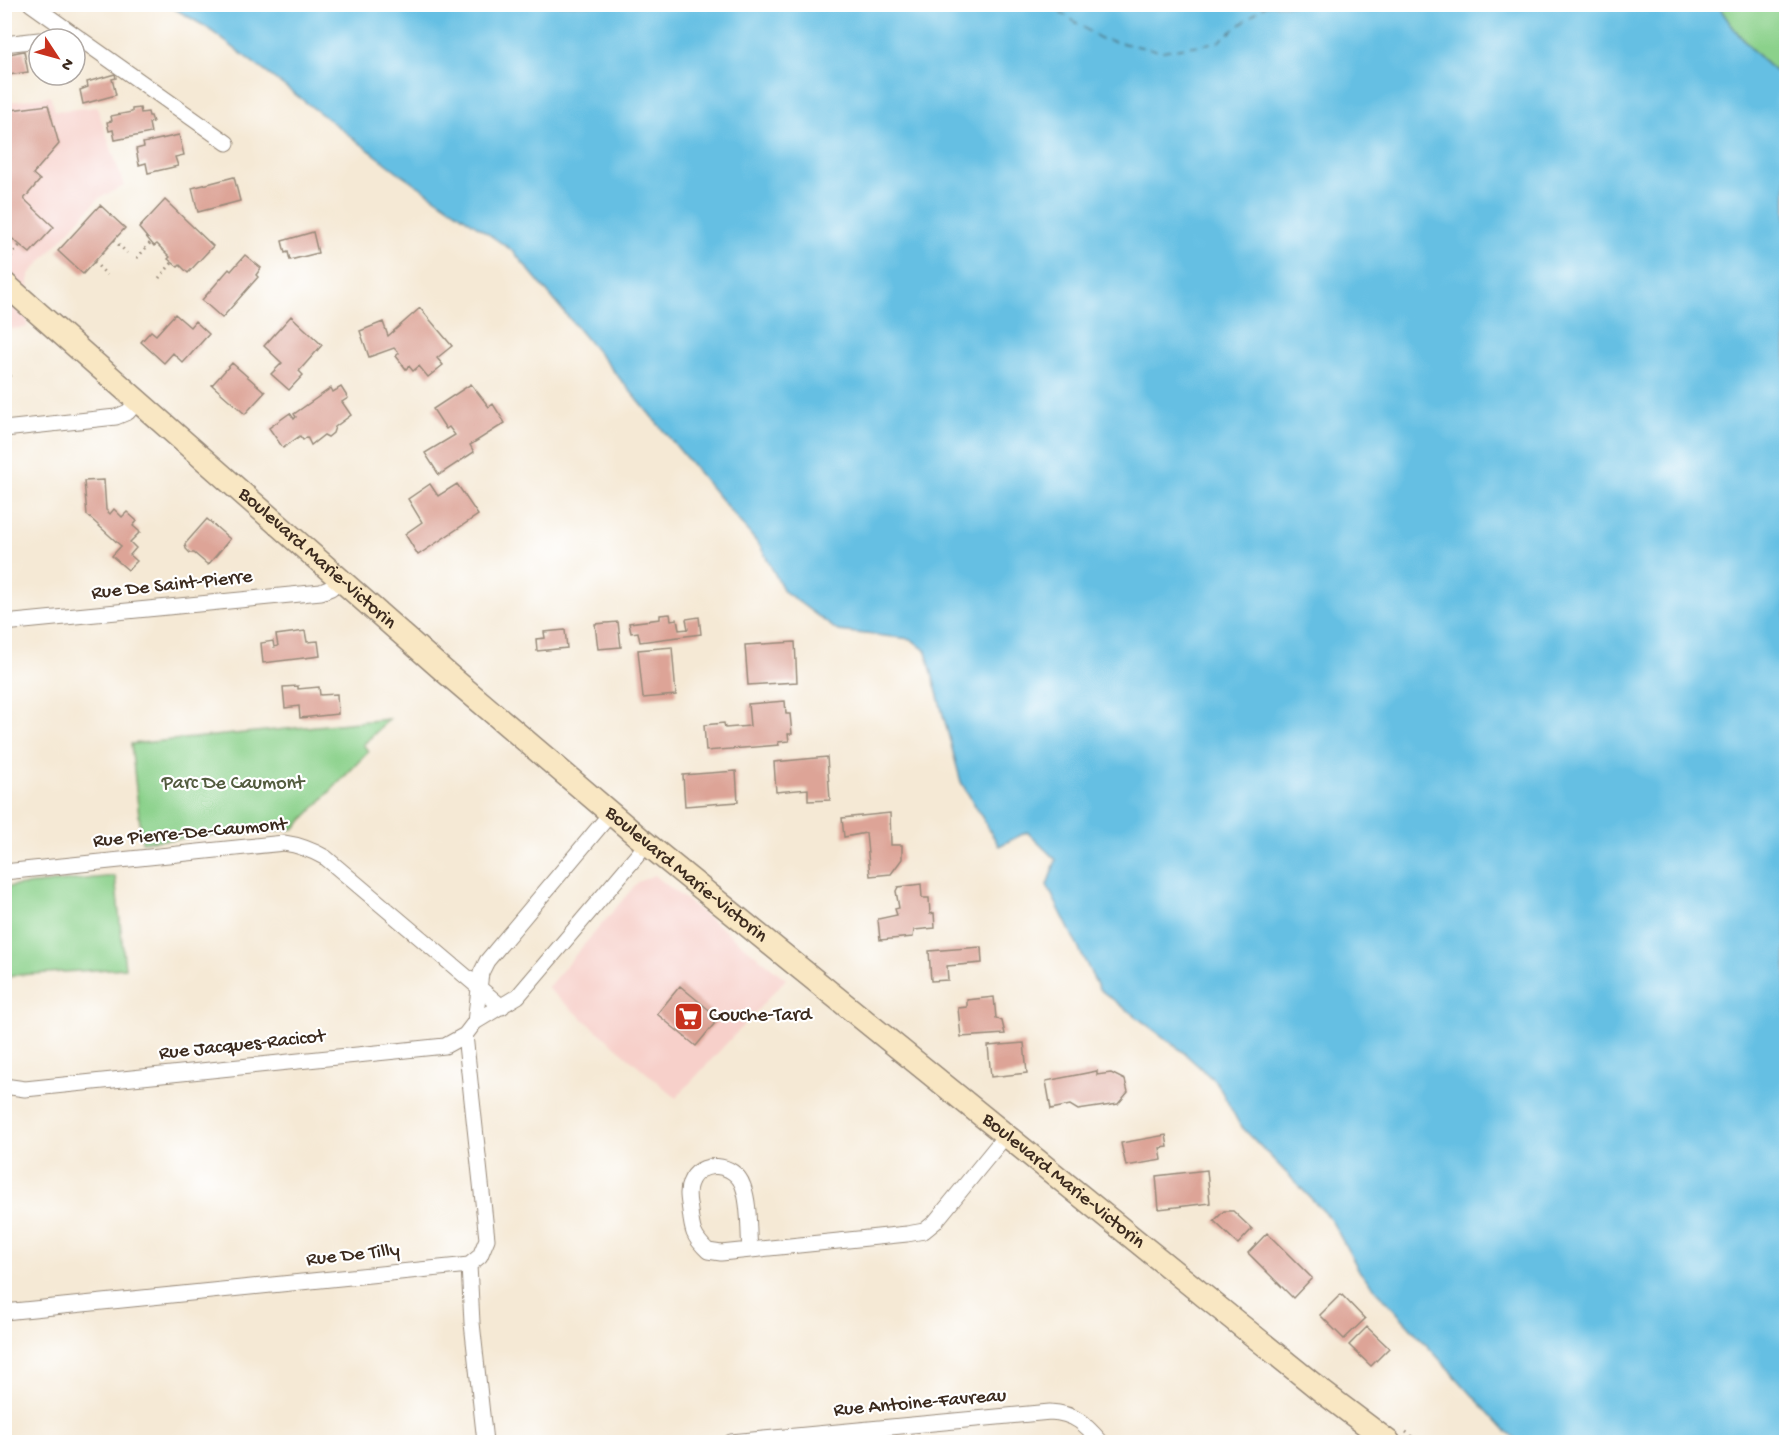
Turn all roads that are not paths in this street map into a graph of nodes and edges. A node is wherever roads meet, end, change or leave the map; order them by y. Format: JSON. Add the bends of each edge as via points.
{"nodes":[{"id":1,"x":31,"y":4,"type":"edge"},
{"id":2,"x":60,"y":25,"type":"joint"},
{"id":3,"x":27,"y":41,"type":"edge"},
{"id":4,"x":4,"y":44,"type":"edge"},
{"id":5,"x":227,"y":143,"type":"dead end"},
{"id":6,"x":6,"y":272,"type":"edge"},
{"id":7,"x":138,"y":400,"type":"junction"},
{"id":8,"x":4,"y":429,"type":"edge"},
{"id":9,"x":340,"y":579,"type":"junction"},
{"id":10,"x":4,"y":623,"type":"edge"},
{"id":11,"x":611,"y":813,"type":"junction"},
{"id":12,"x":647,"y":844,"type":"junction"},
{"id":13,"x":4,"y":872,"type":"edge"},
{"id":14,"x":479,"y":988,"type":"junction"},
{"id":15,"x":502,"y":1007,"type":"junction"},
{"id":16,"x":475,"y":1022,"type":"junction"},
{"id":17,"x":465,"y":1035,"type":"junction"},
{"id":18,"x":4,"y":1086,"type":"edge"},
{"id":19,"x":1006,"y":1135,"type":"junction"},
{"id":20,"x":750,"y":1250,"type":"junction"},
{"id":21,"x":469,"y":1265,"type":"junction"},
{"id":22,"x":4,"y":1312,"type":"edge"},
{"id":23,"x":1395,"y":1436,"type":"edge"},
{"id":24,"x":485,"y":1443,"type":"edge"},
{"id":25,"x":731,"y":1443,"type":"edge"},
{"id":26,"x":1101,"y":1443,"type":"edge"}],
"edges":[{"from":1,"to":2,"type":"street"},
{"from":2,"to":5,"type":"street"},
{"from":3,"to":4,"type":"street"},
{"from":6,"to":7,"type":"street","name":"Boulevard Marie-Victorin"},
{"from":7,"to":8,"type":"street","via":[[128,412],[116,417]]},
{"from":7,"to":9,"type":"street","name":"Boulevard Marie-Victorin"},
{"from":9,"to":10,"type":"street","name":"Rue De Saint-Pierre","via":[[321,592]]},
{"from":9,"to":11,"type":"street","name":"Boulevard Marie-Victorin"},
{"from":11,"to":12,"type":"street","name":"Boulevard Marie-Victorin"},
{"from":11,"to":14,"type":"street","via":[[487,961]]},
{"from":12,"to":15,"type":"street","name":"Rue Jacques-Racicot","via":[[518,996]]},
{"from":12,"to":19,"type":"street","name":"Boulevard Marie-Victorin"},
{"from":13,"to":14,"type":"street","name":"Rue Pierre-De-Caumont","via":[[294,845],[326,858]]},
{"from":14,"to":15,"type":"street","name":"Rue Pierre-De-Caumont"},
{"from":14,"to":16,"type":"street"},
{"from":15,"to":16,"type":"street","name":"Rue Jacques-Racicot"},
{"from":16,"to":17,"type":"street","name":"Rue Jacques-Racicot"},
{"from":17,"to":18,"type":"street","name":"Rue Jacques-Racicot","via":[[445,1046],[25,1089]]},
{"from":17,"to":21,"type":"street","via":[[487,1239],[480,1256]]},
{"from":19,"to":20,"type":"street","via":[[924,1231]]},
{"from":19,"to":23,"type":"street","name":"Boulevard Marie-Victorin","via":[[1324,1393]]},
{"from":20,"to":20,"type":"street","via":[[708,1251],[693,1234],[688,1191],[697,1172],[720,1166],[738,1176],[746,1198]]},
{"from":21,"to":22,"type":"street","name":"Rue De Tilly"},
{"from":21,"to":24,"type":"street"},
{"from":25,"to":26,"type":"street","name":"Rue Antoine-Favreau","via":[[1050,1413],[1077,1418]]}]}
